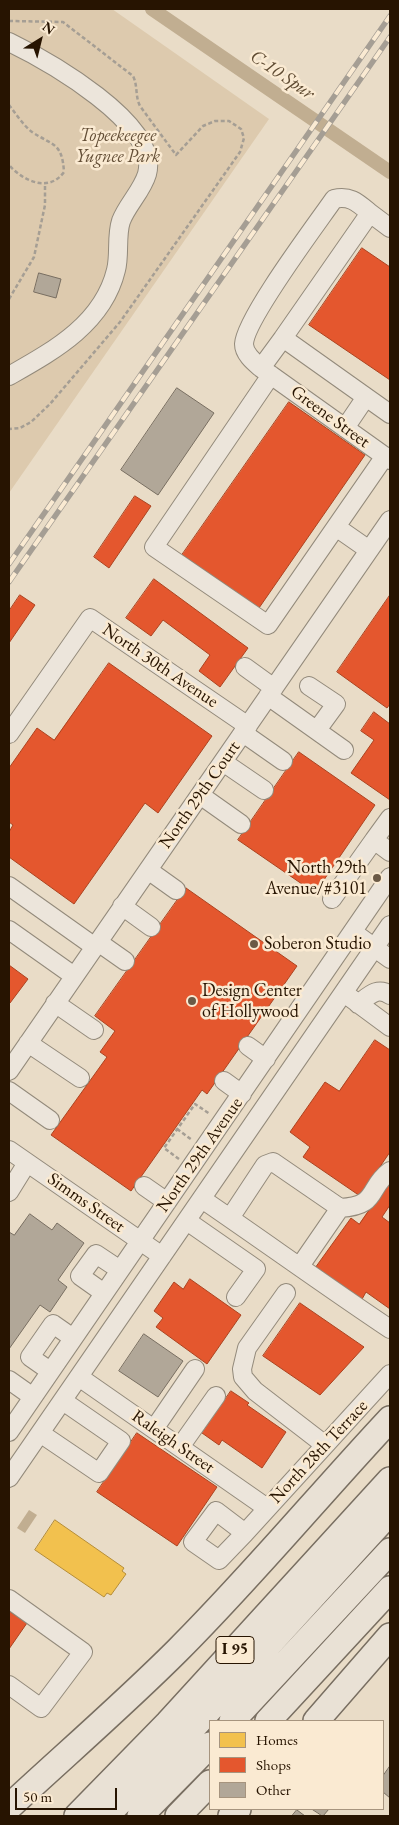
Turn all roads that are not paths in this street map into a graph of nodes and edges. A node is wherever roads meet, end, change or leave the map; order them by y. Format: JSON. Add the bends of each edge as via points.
{"nodes":[{"id":1,"x":9,"y":42,"type":"edge"},
{"id":2,"x":370,"y":213,"type":"junction"},
{"id":3,"x":390,"y":228,"type":"edge"},
{"id":4,"x":283,"y":338,"type":"junction"},
{"id":5,"x":266,"y":371,"type":"junction"},
{"id":6,"x":9,"y":376,"type":"edge"},
{"id":7,"x":366,"y":397,"type":"junction"},
{"id":8,"x":390,"y":414,"type":"edge"},
{"id":9,"x":345,"y":428,"type":"junction"},
{"id":10,"x":388,"y":458,"type":"edge"},
{"id":11,"x":390,"y":520,"type":"edge"},
{"id":12,"x":336,"y":527,"type":"junction"},
{"id":13,"x":369,"y":550,"type":"junction"},
{"id":14,"x":245,"y":667,"type":"dead end"},
{"id":15,"x":309,"y":686,"type":"dead end"},
{"id":16,"x":271,"y":692,"type":"junction"},
{"id":17,"x":245,"y":730,"type":"junction"},
{"id":18,"x":317,"y":730,"type":"junction"},
{"id":19,"x":9,"y":734,"type":"edge"},
{"id":20,"x":344,"y":750,"type":"dead end"},
{"id":21,"x":223,"y":762,"type":"junction"},
{"id":22,"x":283,"y":762,"type":"dead end"},
{"id":23,"x":264,"y":790,"type":"dead end"},
{"id":24,"x":200,"y":795,"type":"junction"},
{"id":25,"x":390,"y":818,"type":"edge"},
{"id":26,"x":241,"y":824,"type":"dead end"},
{"id":27,"x":374,"y":840,"type":"junction"},
{"id":28,"x":390,"y":852,"type":"edge"},
{"id":29,"x":148,"y":870,"type":"junction"},
{"id":30,"x":390,"y":878,"type":"edge"},
{"id":31,"x":9,"y":886,"type":"edge"},
{"id":32,"x":176,"y":890,"type":"dead end"},
{"id":33,"x":332,"y":898,"type":"dead end"},
{"id":34,"x":122,"y":906,"type":"junction"},
{"id":35,"x":390,"y":925,"type":"edge"},
{"id":36,"x":151,"y":927,"type":"dead end"},
{"id":37,"x":9,"y":930,"type":"edge"},
{"id":38,"x":353,"y":932,"type":"junction"},
{"id":39,"x":96,"y":944,"type":"junction"},
{"id":40,"x":374,"y":948,"type":"junction"},
{"id":41,"x":390,"y":959,"type":"edge"},
{"id":42,"x":125,"y":961,"type":"dead end"},
{"id":43,"x":74,"y":976,"type":"junction"},
{"id":44,"x":344,"y":993,"type":"junction"},
{"id":45,"x":390,"y":995,"type":"edge"},
{"id":46,"x":55,"y":1003,"type":"junction"},
{"id":47,"x":358,"y":1004,"type":"junction"},
{"id":48,"x":390,"y":1027,"type":"edge"},
{"id":49,"x":94,"y":1030,"type":"dead end"},
{"id":50,"x":28,"y":1043,"type":"junction"},
{"id":51,"x":248,"y":1046,"type":"dead end"},
{"id":52,"x":266,"y":1059,"type":"junction"},
{"id":53,"x":9,"y":1071,"type":"edge"},
{"id":54,"x":80,"y":1078,"type":"dead end"},
{"id":55,"x":224,"y":1081,"type":"dead end"},
{"id":56,"x":9,"y":1091,"type":"edge"},
{"id":57,"x":242,"y":1094,"type":"junction"},
{"id":58,"x":50,"y":1120,"type":"dead end"},
{"id":59,"x":9,"y":1150,"type":"edge"},
{"id":60,"x":27,"y":1163,"type":"junction"},
{"id":61,"x":390,"y":1171,"type":"edge"},
{"id":62,"x":144,"y":1186,"type":"dead end"},
{"id":63,"x":9,"y":1192,"type":"edge"},
{"id":64,"x":202,"y":1199,"type":"junction"},
{"id":65,"x":167,"y":1202,"type":"junction"},
{"id":66,"x":340,"y":1208,"type":"junction"},
{"id":67,"x":230,"y":1218,"type":"junction"},
{"id":68,"x":187,"y":1221,"type":"junction"},
{"id":69,"x":140,"y":1241,"type":"junction"},
{"id":70,"x":162,"y":1256,"type":"junction"},
{"id":71,"x":300,"y":1266,"type":"junction"},
{"id":72,"x":120,"y":1270,"type":"junction"},
{"id":73,"x":104,"y":1293,"type":"junction"},
{"id":74,"x":286,"y":1293,"type":"dead end"},
{"id":75,"x":236,"y":1297,"type":"dead end"},
{"id":76,"x":390,"y":1329,"type":"edge"},
{"id":77,"x":73,"y":1338,"type":"junction"},
{"id":78,"x":195,"y":1369,"type":"dead end"},
{"id":79,"x":50,"y":1371,"type":"junction"},
{"id":80,"x":390,"y":1374,"type":"edge"},
{"id":81,"x":79,"y":1377,"type":"junction"},
{"id":82,"x":9,"y":1380,"type":"edge"},
{"id":83,"x":216,"y":1396,"type":"dead end"},
{"id":84,"x":33,"y":1397,"type":"junction"},
{"id":85,"x":63,"y":1401,"type":"junction"},
{"id":86,"x":390,"y":1419,"type":"edge"},
{"id":87,"x":154,"y":1429,"type":"junction"},
{"id":88,"x":9,"y":1432,"type":"edge"},
{"id":89,"x":40,"y":1433,"type":"junction"},
{"id":90,"x":325,"y":1444,"type":"junction"},
{"id":91,"x":180,"y":1447,"type":"junction"},
{"id":92,"x":9,"y":1478,"type":"edge"},
{"id":93,"x":390,"y":1480,"type":"edge"},
{"id":94,"x":267,"y":1508,"type":"junction"},
{"id":95,"x":390,"y":1512,"type":"edge"},
{"id":96,"x":245,"y":1533,"type":"dead end"},
{"id":97,"x":390,"y":1551,"type":"edge"},
{"id":98,"x":390,"y":1588,"type":"edge"},
{"id":99,"x":9,"y":1599,"type":"edge"},
{"id":100,"x":390,"y":1636,"type":"edge"},
{"id":101,"x":9,"y":1685,"type":"edge"},
{"id":102,"x":233,"y":1720,"type":"edge"},
{"id":103,"x":269,"y":1720,"type":"edge"},
{"id":104,"x":317,"y":1720,"type":"edge"},
{"id":105,"x":209,"y":1746,"type":"edge"},
{"id":106,"x":209,"y":1785,"type":"edge"},
{"id":107,"x":9,"y":1807,"type":"edge"},
{"id":108,"x":77,"y":1816,"type":"edge"},
{"id":109,"x":106,"y":1816,"type":"edge"},
{"id":110,"x":140,"y":1816,"type":"edge"},
{"id":111,"x":178,"y":1816,"type":"edge"}],
"edges":[{"from":1,"to":6,"type":"street","via":[[39,56],[103,98],[146,150],[147,174],[121,222],[116,270],[98,311],[57,349]]},
{"from":2,"to":3,"type":"street"},
{"from":2,"to":4,"type":"street"},
{"from":2,"to":5,"type":"street","name":"Greene Street","via":[[344,196],[334,199],[252,320],[244,344],[248,356]]},
{"from":4,"to":5,"type":"street"},
{"from":4,"to":7,"type":"street"},
{"from":5,"to":9,"type":"street","name":"Greene Street"},
{"from":5,"to":12,"type":"street","via":[[154,547],[268,625]]},
{"from":7,"to":8,"type":"street"},
{"from":7,"to":9,"type":"street"},
{"from":9,"to":10,"type":"street","name":"Greene Street"},
{"from":10,"to":12,"type":"street"},
{"from":11,"to":13,"type":"street","name":"North 29th Court"},
{"from":12,"to":13,"type":"street"},
{"from":13,"to":16,"type":"street","name":"North 29th Court"},
{"from":14,"to":16,"type":"street"},
{"from":15,"to":18,"type":"street","via":[[336,704]]},
{"from":16,"to":17,"type":"street","name":"North 29th Court"},
{"from":16,"to":18,"type":"street"},
{"from":17,"to":19,"type":"street","name":"North 30th Avenue","via":[[90,618]]},
{"from":17,"to":21,"type":"street","name":"North 29th Court"},
{"from":17,"to":22,"type":"street"},
{"from":18,"to":20,"type":"street"},
{"from":21,"to":23,"type":"street"},
{"from":21,"to":24,"type":"street","name":"North 29th Court"},
{"from":24,"to":26,"type":"street"},
{"from":24,"to":29,"type":"street","name":"North 29th Court"},
{"from":25,"to":27,"type":"street"},
{"from":27,"to":28,"type":"street"},
{"from":27,"to":33,"type":"street"},
{"from":29,"to":32,"type":"street"},
{"from":29,"to":34,"type":"street","name":"North 29th Court"},
{"from":30,"to":38,"type":"street","name":"North 29th Avenue"},
{"from":31,"to":39,"type":"street"},
{"from":34,"to":36,"type":"street"},
{"from":34,"to":39,"type":"street","name":"North 29th Court"},
{"from":35,"to":40,"type":"street","name":"North 29th Avenue"},
{"from":37,"to":43,"type":"street"},
{"from":38,"to":40,"type":"street"},
{"from":38,"to":52,"type":"street","name":"North 29th Avenue"},
{"from":39,"to":42,"type":"street"},
{"from":39,"to":43,"type":"street","name":"North 29th Court"},
{"from":40,"to":41,"type":"street"},
{"from":40,"to":44,"type":"street","name":"North 29th Avenue"},
{"from":43,"to":46,"type":"street","name":"North 29th Court"},
{"from":44,"to":47,"type":"street"},
{"from":44,"to":64,"type":"street","name":"North 29th Avenue"},
{"from":45,"to":47,"type":"street","via":[[381,990]]},
{"from":46,"to":49,"type":"street"},
{"from":46,"to":50,"type":"street","name":"North 29th Court"},
{"from":47,"to":48,"type":"street"},
{"from":50,"to":53,"type":"street","name":"North 29th Court"},
{"from":50,"to":54,"type":"street"},
{"from":51,"to":52,"type":"street"},
{"from":52,"to":57,"type":"street","name":"North 29th Avenue"},
{"from":55,"to":57,"type":"street"},
{"from":56,"to":58,"type":"street"},
{"from":57,"to":65,"type":"street","name":"North 29th Avenue"},
{"from":59,"to":60,"type":"street","name":"Simms Street"},
{"from":60,"to":63,"type":"street"},
{"from":60,"to":69,"type":"street","name":"Simms Street"},
{"from":61,"to":66,"type":"street","via":[[364,1203]]},
{"from":62,"to":65,"type":"street"},
{"from":64,"to":67,"type":"street"},
{"from":64,"to":68,"type":"street","name":"North 29th Avenue"},
{"from":65,"to":69,"type":"street","name":"North 29th Avenue"},
{"from":66,"to":67,"type":"street","via":[[273,1162],[265,1165]]},
{"from":66,"to":71,"type":"street"},
{"from":67,"to":71,"type":"street"},
{"from":68,"to":70,"type":"street","name":"North 29th Avenue"},
{"from":68,"to":75,"type":"street","via":[[256,1269]]},
{"from":69,"to":70,"type":"street","name":"Simms Street"},
{"from":69,"to":72,"type":"street","name":"North 29th Avenue"},
{"from":70,"to":81,"type":"street","name":"North 29th Avenue"},
{"from":71,"to":76,"type":"street"},
{"from":72,"to":73,"type":"street","name":"North 29th Avenue"},
{"from":72,"to":73,"type":"street","via":[[96,1254],[80,1276]]},
{"from":73,"to":77,"type":"street","name":"North 29th Avenue"},
{"from":74,"to":90,"type":"street","via":[[247,1348],[242,1368],[244,1377],[254,1391]]},
{"from":77,"to":79,"type":"street","name":"North 29th Avenue"},
{"from":77,"to":79,"type":"street","via":[[53,1324],[30,1357]]},
{"from":78,"to":87,"type":"street"},
{"from":79,"to":84,"type":"street","name":"North 29th Avenue"},
{"from":80,"to":90,"type":"street","name":"North 28th Terrace"},
{"from":81,"to":85,"type":"street","name":"North 29th Avenue"},
{"from":81,"to":87,"type":"street","name":"Raleigh Street"},
{"from":82,"to":84,"type":"street"},
{"from":83,"to":91,"type":"street"},
{"from":84,"to":88,"type":"street","name":"North 29th Avenue"},
{"from":85,"to":89,"type":"street","name":"North 29th Avenue"},
{"from":85,"to":89,"type":"street","via":[[121,1442],[99,1473]]},
{"from":86,"to":107,"type":"highway","via":[[177,1652]]},
{"from":87,"to":91,"type":"street","name":"Raleigh Street"},
{"from":89,"to":92,"type":"street","name":"North 29th Avenue"},
{"from":90,"to":94,"type":"street","name":"North 28th Terrace"},
{"from":91,"to":94,"type":"street","name":"Raleigh Street"},
{"from":93,"to":108,"type":"highway","number":"I 95","via":[[168,1723]]},
{"from":94,"to":96,"type":"street","name":"North 28th Terrace"},
{"from":95,"to":109,"type":"highway","via":[[188,1733]]},
{"from":97,"to":102,"type":"highway"},
{"from":98,"to":103,"type":"highway"},
{"from":99,"to":101,"type":"street","via":[[83,1652],[41,1708]]},
{"from":100,"to":104,"type":"highway"},
{"from":105,"to":110,"type":"highway"},
{"from":106,"to":111,"type":"highway"}]}
